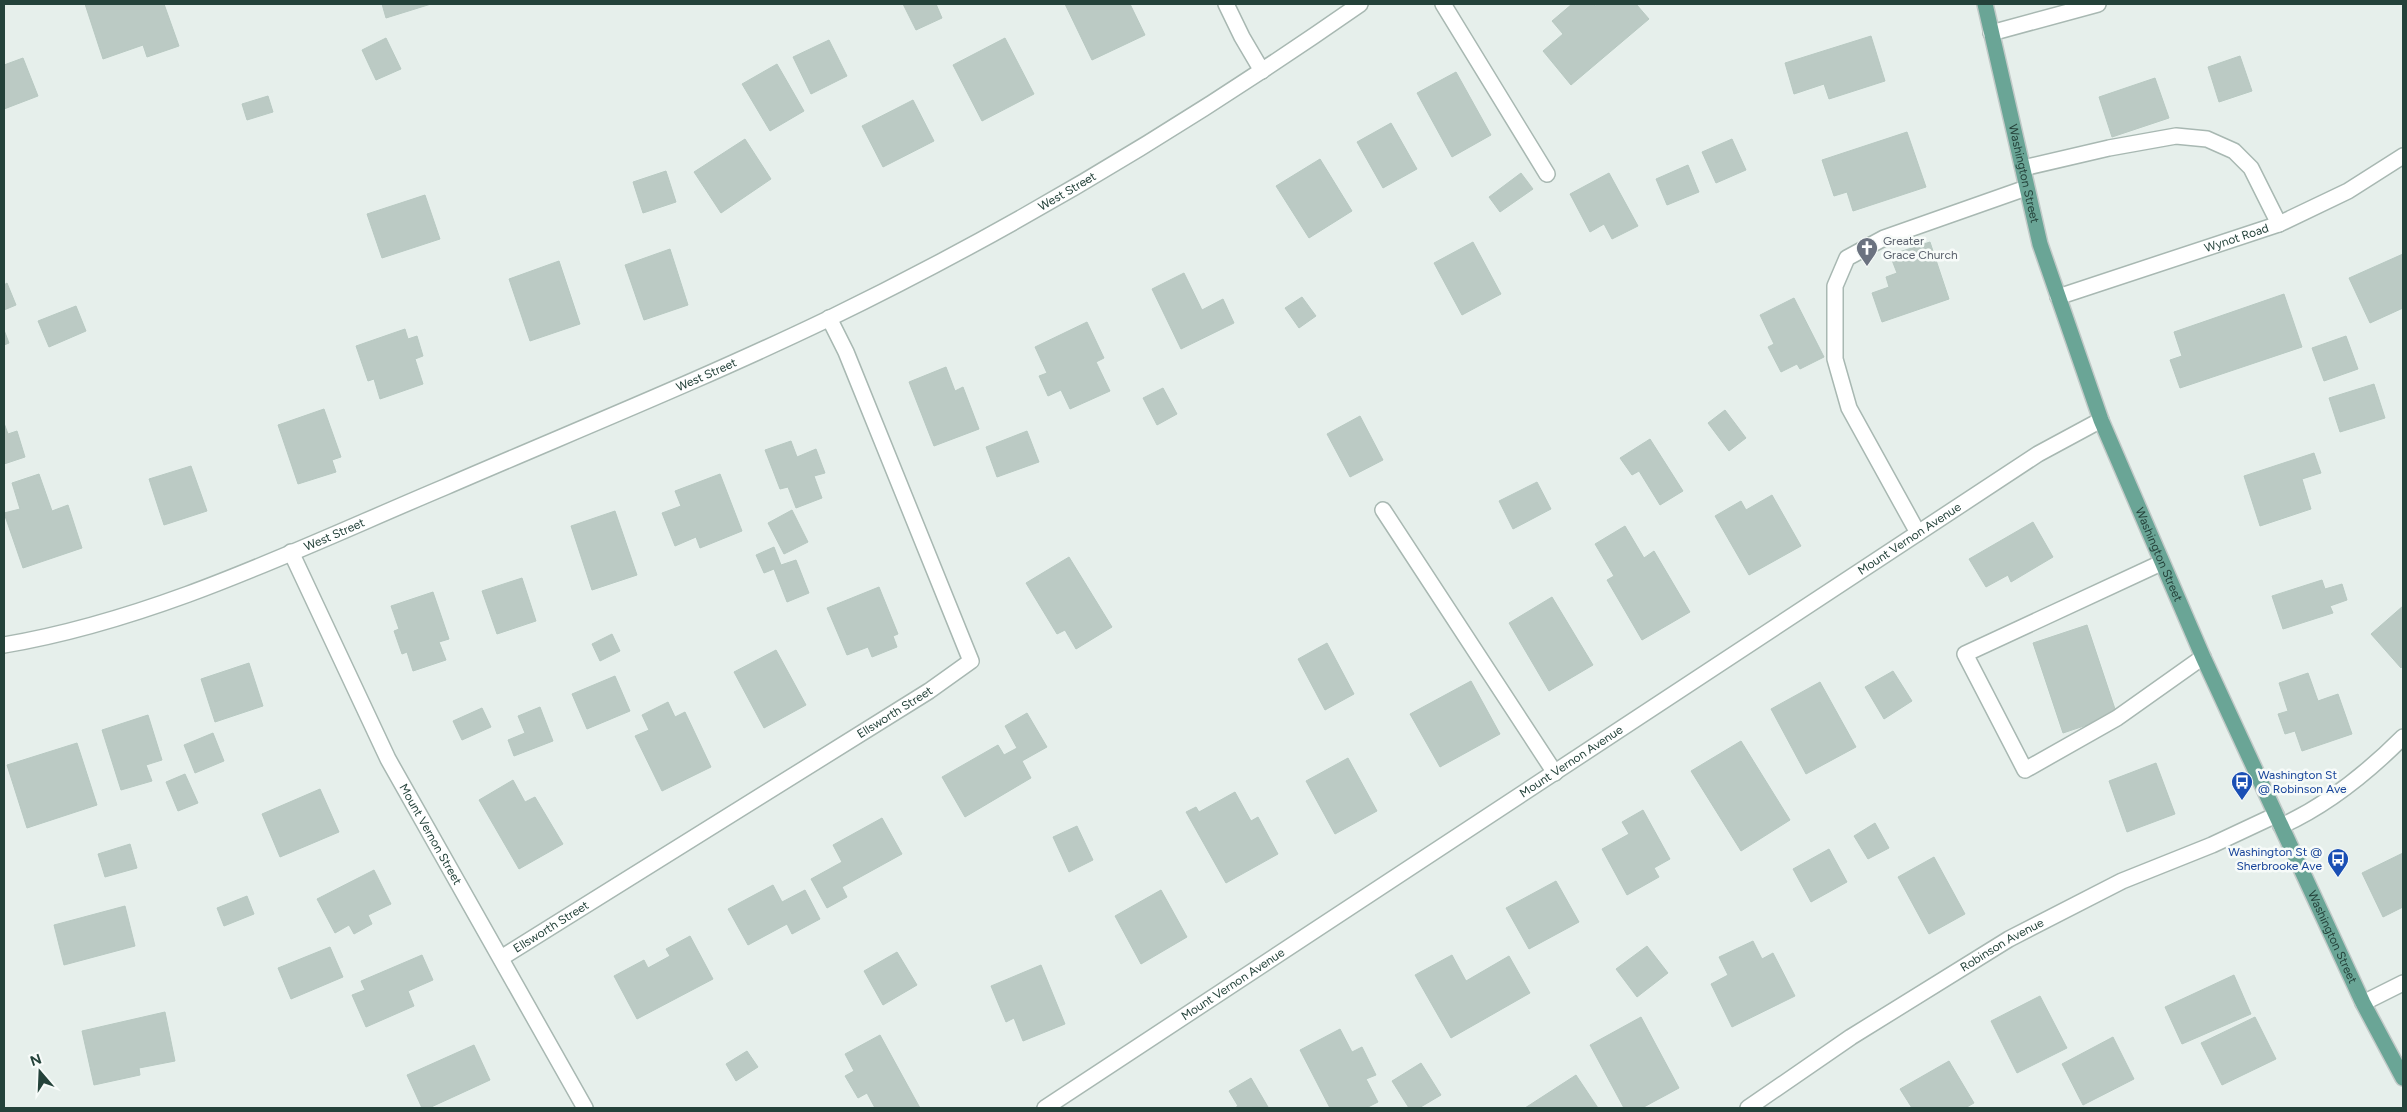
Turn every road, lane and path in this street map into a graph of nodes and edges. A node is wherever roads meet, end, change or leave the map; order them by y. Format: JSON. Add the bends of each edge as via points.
{"nodes":[{"id":1,"x":1226,"y":4,"type":"edge"},
{"id":2,"x":1360,"y":4,"type":"edge"},
{"id":3,"x":1443,"y":4,"type":"edge"},
{"id":4,"x":1984,"y":4,"type":"edge"},
{"id":5,"x":2098,"y":4,"type":"edge"},
{"id":6,"x":1991,"y":33,"type":"junction"},
{"id":7,"x":1262,"y":71,"type":"junction"},
{"id":8,"x":2403,"y":156,"type":"edge"},
{"id":9,"x":2023,"y":168,"type":"junction"},
{"id":10,"x":1547,"y":174,"type":"dead end"},
{"id":11,"x":2026,"y":188,"type":"junction"},
{"id":12,"x":2279,"y":224,"type":"junction"},
{"id":13,"x":2058,"y":297,"type":"junction"},
{"id":14,"x":830,"y":318,"type":"junction"},
{"id":15,"x":2102,"y":420,"type":"junction"},
{"id":16,"x":1383,"y":510,"type":"dead end"},
{"id":17,"x":1918,"y":533,"type":"junction"},
{"id":18,"x":291,"y":552,"type":"junction"},
{"id":19,"x":2161,"y":563,"type":"junction"},
{"id":20,"x":4,"y":645,"type":"edge"},
{"id":21,"x":2203,"y":657,"type":"junction"},
{"id":22,"x":2403,"y":737,"type":"edge"},
{"id":23,"x":1555,"y":773,"type":"junction"},
{"id":24,"x":2279,"y":821,"type":"junction"},
{"id":25,"x":500,"y":958,"type":"junction"},
{"id":26,"x":2403,"y":983,"type":"edge"},
{"id":27,"x":2363,"y":1002,"type":"junction"},
{"id":28,"x":2403,"y":1078,"type":"edge"},
{"id":29,"x":585,"y":1108,"type":"edge"},
{"id":30,"x":1045,"y":1108,"type":"edge"},
{"id":31,"x":1748,"y":1108,"type":"edge"}],
"edges":[{"from":1,"to":7,"type":"street"},
{"from":2,"to":7,"type":"street","name":"West Street"},
{"from":3,"to":10,"type":"street"},
{"from":4,"to":6,"type":"main road","name":"Washington Street"},
{"from":5,"to":6,"type":"street"},
{"from":6,"to":9,"type":"main road","name":"Washington Street"},
{"from":7,"to":14,"type":"street","name":"West Street","via":[[1057,196]]},
{"from":8,"to":12,"type":"street","name":"Wynot Road","via":[[2348,191]]},
{"from":9,"to":11,"type":"main road","name":"Washington Street"},
{"from":9,"to":12,"type":"street","via":[[2176,136],[2207,139],[2234,151],[2252,168]]},
{"from":11,"to":13,"type":"main road","name":"Washington Street"},
{"from":11,"to":17,"type":"street","via":[[1884,238],[1847,258],[1835,286],[1835,359],[1849,408]]},
{"from":12,"to":13,"type":"street","name":"Wynot Road"},
{"from":13,"to":15,"type":"main road","name":"Washington Street"},
{"from":14,"to":18,"type":"street","name":"West Street","via":[[697,379]]},
{"from":14,"to":25,"type":"street","name":"Ellsworth Street","via":[[970,661],[929,691]]},
{"from":15,"to":17,"type":"street","name":"Mount Vernon Avenue","via":[[2038,454]]},
{"from":15,"to":19,"type":"main road","name":"Washington Street"},
{"from":16,"to":23,"type":"street"},
{"from":17,"to":23,"type":"street","name":"Mount Vernon Avenue"},
{"from":18,"to":20,"type":"street","name":"West Street","via":[[124,615]]},
{"from":18,"to":25,"type":"street","name":"Mount Vernon Street","via":[[381,746]]},
{"from":19,"to":21,"type":"main road","name":"Washington Street"},
{"from":19,"to":21,"type":"street","via":[[1965,654],[2026,770],[2117,718]]},
{"from":21,"to":24,"type":"main road","name":"Washington Street"},
{"from":22,"to":24,"type":"street","name":"Robinson Avenue","via":[[2340,792],[2299,818]]},
{"from":23,"to":30,"type":"street","name":"Mount Vernon Avenue"},
{"from":24,"to":27,"type":"main road","name":"Washington Street"},
{"from":24,"to":31,"type":"street","name":"Robinson Avenue","via":[[2122,881],[2009,939],[1851,1037]]},
{"from":25,"to":29,"type":"street","name":"Mount Vernon Street"},
{"from":26,"to":27,"type":"street"},
{"from":27,"to":28,"type":"main road","name":"Washington Street"}]}
